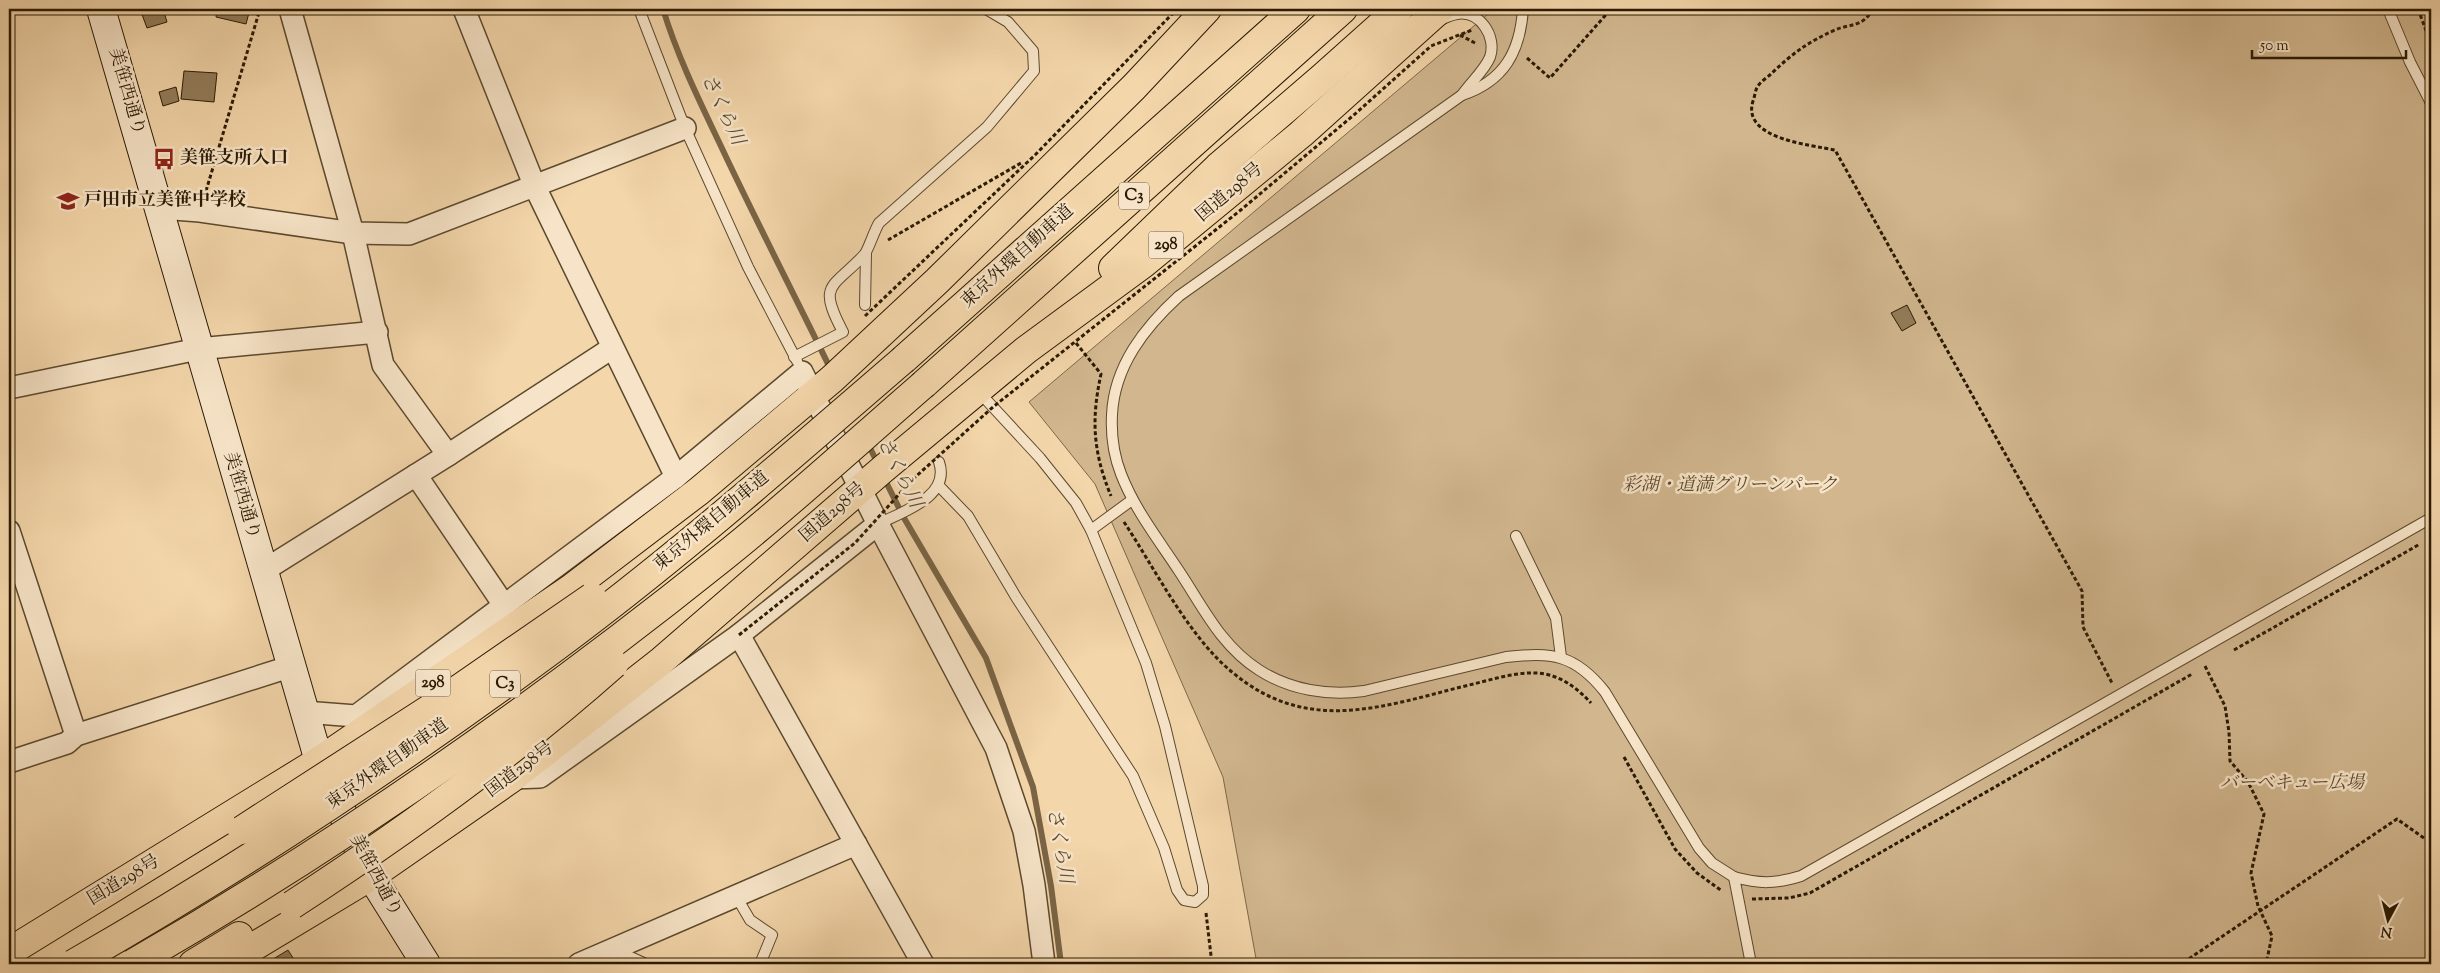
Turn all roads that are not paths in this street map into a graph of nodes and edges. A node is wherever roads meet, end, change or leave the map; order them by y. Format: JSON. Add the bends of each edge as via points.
{"nodes":[{"id":1,"x":101,"y":9,"type":"edge"},
{"id":2,"x":290,"y":9,"type":"edge"},
{"id":3,"x":464,"y":9,"type":"edge"},
{"id":4,"x":639,"y":9,"type":"edge"},
{"id":5,"x":986,"y":9,"type":"edge"},
{"id":6,"x":1207,"y":9,"type":"edge"},
{"id":7,"x":1226,"y":9,"type":"edge"},
{"id":8,"x":1296,"y":9,"type":"edge"},
{"id":9,"x":1344,"y":9,"type":"edge"},
{"id":10,"x":1399,"y":9,"type":"edge"},
{"id":11,"x":1440,"y":9,"type":"edge"},
{"id":12,"x":1523,"y":9,"type":"edge"},
{"id":13,"x":2388,"y":9,"type":"edge"},
{"id":14,"x":1413,"y":33,"type":"junction"},
{"id":15,"x":1134,"y":87,"type":"junction"},
{"id":16,"x":1462,"y":95,"type":"junction"},
{"id":17,"x":2431,"y":103,"type":"edge"},
{"id":18,"x":685,"y":128,"type":"junction"},
{"id":19,"x":535,"y":187,"type":"junction"},
{"id":20,"x":160,"y":208,"type":"junction"},
{"id":21,"x":353,"y":233,"type":"junction"},
{"id":22,"x":866,"y":253,"type":"junction"},
{"id":23,"x":865,"y":305,"type":"dead end"},
{"id":24,"x":377,"y":332,"type":"junction"},
{"id":25,"x":198,"y":348,"type":"junction"},
{"id":26,"x":612,"y":348,"type":"junction"},
{"id":27,"x":1026,"y":350,"type":"junction"},
{"id":28,"x":817,"y":374,"type":"junction"},
{"id":29,"x":9,"y":388,"type":"edge"},
{"id":30,"x":986,"y":399,"type":"junction"},
{"id":31,"x":448,"y":455,"type":"junction"},
{"id":32,"x":940,"y":462,"type":"dead end"},
{"id":33,"x":416,"y":475,"type":"junction"},
{"id":34,"x":676,"y":476,"type":"junction"},
{"id":35,"x":871,"y":479,"type":"junction"},
{"id":36,"x":759,"y":484,"type":"junction"},
{"id":37,"x":939,"y":486,"type":"junction"},
{"id":38,"x":1132,"y":500,"type":"junction"},
{"id":39,"x":2431,"y":518,"type":"edge"},
{"id":40,"x":883,"y":522,"type":"junction"},
{"id":41,"x":1091,"y":530,"type":"junction"},
{"id":42,"x":9,"y":531,"type":"edge"},
{"id":43,"x":1516,"y":536,"type":"dead end"},
{"id":44,"x":724,"y":557,"type":"junction"},
{"id":45,"x":263,"y":571,"type":"junction"},
{"id":46,"x":504,"y":605,"type":"junction"},
{"id":47,"x":743,"y":632,"type":"junction"},
{"id":48,"x":1560,"y":657,"type":"junction"},
{"id":49,"x":292,"y":666,"type":"junction"},
{"id":50,"x":304,"y":712,"type":"junction"},
{"id":51,"x":76,"y":735,"type":"junction"},
{"id":52,"x":319,"y":761,"type":"junction"},
{"id":53,"x":9,"y":762,"type":"edge"},
{"id":54,"x":512,"y":778,"type":"junction"},
{"id":55,"x":856,"y":844,"type":"junction"},
{"id":56,"x":371,"y":876,"type":"junction"},
{"id":57,"x":1734,"y":877,"type":"junction"},
{"id":58,"x":736,"y":896,"type":"junction"},
{"id":59,"x":613,"y":949,"type":"junction"},
{"id":60,"x":9,"y":952,"type":"edge"},
{"id":61,"x":17,"y":964,"type":"edge"},
{"id":62,"x":73,"y":964,"type":"edge"},
{"id":63,"x":132,"y":964,"type":"edge"},
{"id":64,"x":193,"y":964,"type":"edge"},
{"id":65,"x":225,"y":964,"type":"edge"},
{"id":66,"x":426,"y":964,"type":"edge"},
{"id":67,"x":579,"y":964,"type":"edge"},
{"id":68,"x":646,"y":964,"type":"edge"},
{"id":69,"x":760,"y":964,"type":"edge"},
{"id":70,"x":923,"y":964,"type":"edge"},
{"id":71,"x":1044,"y":964,"type":"edge"},
{"id":72,"x":1751,"y":964,"type":"edge"}],
"edges":[{"from":1,"to":20,"type":"street","name":"美笹西通り"},
{"from":2,"to":21,"type":"street"},
{"from":3,"to":19,"type":"street"},
{"from":4,"to":18,"type":"lane"},
{"from":5,"to":22,"type":"lane","via":[[1008,22],[1034,51],[1034,71],[987,127],[879,223]]},
{"from":6,"to":15,"type":"highway","name":"国道298号","number":"298"},
{"from":7,"to":15,"type":"highway"},
{"from":8,"to":36,"type":"highway","name":"東京外環自動車道","number":"C3","bridge":true},
{"from":9,"to":44,"type":"highway","name":"東京外環自動車道","number":"C3","bridge":true,"via":[[931,378]]},
{"from":10,"to":27,"type":"highway","via":[[1218,167]]},
{"from":11,"to":14,"type":"highway","name":"国道298号","number":"298"},
{"from":12,"to":16,"type":"lane","via":[[1518,40],[1507,63],[1481,89]]},
{"from":13,"to":17,"type":"lane"},
{"from":14,"to":16,"type":"lane","via":[[1459,14],[1472,16],[1486,28],[1492,49],[1489,59]]},
{"from":14,"to":27,"type":"highway","name":"国道298号","number":"298","via":[[1209,211]]},
{"from":15,"to":28,"type":"highway","name":"国道298号","number":"298","via":[[937,281]]},
{"from":16,"to":38,"type":"lane","via":[[1179,296],[1157,316],[1125,364],[1112,414],[1115,452]]},
{"from":18,"to":19,"type":"street"},
{"from":18,"to":28,"type":"lane","via":[[748,267]]},
{"from":19,"to":21,"type":"street","via":[[409,234]]},
{"from":19,"to":26,"type":"street"},
{"from":20,"to":21,"type":"street"},
{"from":20,"to":25,"type":"street","name":"美笹西通り"},
{"from":21,"to":24,"type":"street"},
{"from":22,"to":23,"type":"lane"},
{"from":22,"to":28,"type":"lane","via":[[832,284],[830,304],[843,332],[835,337]]},
{"from":24,"to":25,"type":"street"},
{"from":24,"to":31,"type":"street","via":[[382,365]]},
{"from":25,"to":29,"type":"street"},
{"from":25,"to":45,"type":"street","name":"美笹西通り"},
{"from":26,"to":31,"type":"street"},
{"from":26,"to":34,"type":"street"},
{"from":27,"to":30,"type":"highway","name":"国道298号","number":"298"},
{"from":28,"to":34,"type":"street"},
{"from":28,"to":35,"type":"street"},
{"from":28,"to":52,"type":"highway","name":"国道298号","number":"298","via":[[698,491],[573,587]]},
{"from":30,"to":35,"type":"highway","name":"国道298号","number":"298"},
{"from":30,"to":41,"type":"lane","via":[[1076,502]]},
{"from":31,"to":33,"type":"street"},
{"from":32,"to":37,"type":"lane"},
{"from":33,"to":45,"type":"street"},
{"from":33,"to":46,"type":"street"},
{"from":34,"to":46,"type":"street"},
{"from":35,"to":40,"type":"street"},
{"from":35,"to":54,"type":"highway","name":"国道298号","number":"298","via":[[660,662]]},
{"from":36,"to":61,"type":"highway","bridge":true,"via":[[671,541],[434,706],[242,830]]},
{"from":36,"to":62,"type":"highway","name":"東京外環自動車道","number":"C3","bridge":true,"via":[[554,648],[385,769],[261,852]]},
{"from":37,"to":40,"type":"lane","via":[[926,499]]},
{"from":37,"to":41,"type":"lane","via":[[968,516],[1016,597],[1134,776],[1178,890],[1184,900],[1194,902],[1203,895],[1162,717],[1146,663]]},
{"from":38,"to":41,"type":"lane"},
{"from":38,"to":48,"type":"lane","via":[[1226,643],[1260,671],[1294,686],[1347,693],[1506,657],[1527,654]]},
{"from":39,"to":57,"type":"lane","via":[[1801,876],[1778,883]]},
{"from":40,"to":47,"type":"street"},
{"from":40,"to":71,"type":"street","via":[[996,748],[1024,831]]},
{"from":42,"to":51,"type":"street"},
{"from":43,"to":48,"type":"lane","via":[[1554,612]]},
{"from":44,"to":63,"type":"highway","name":"東京外環自動車道","number":"C3","bridge":true,"via":[[587,663],[408,791],[290,869]]},
{"from":44,"to":64,"type":"highway","bridge":true,"via":[[660,623],[523,741],[350,867]]},
{"from":45,"to":49,"type":"street","name":"美笹西通り"},
{"from":46,"to":50,"type":"street","via":[[356,716]]},
{"from":47,"to":54,"type":"street","via":[[540,777]]},
{"from":47,"to":55,"type":"street"},
{"from":48,"to":57,"type":"lane","via":[[1578,664],[1600,684],[1686,830],[1712,863]]},
{"from":49,"to":50,"type":"street","name":"美笹西通り"},
{"from":49,"to":51,"type":"street"},
{"from":50,"to":52,"type":"street","name":"美笹西通り"},
{"from":51,"to":53,"type":"street","via":[[67,743]]},
{"from":52,"to":56,"type":"street","name":"美笹西通り"},
{"from":52,"to":60,"type":"highway","name":"国道298号","number":"298"},
{"from":54,"to":56,"type":"highway","name":"国道298号","number":"298"},
{"from":55,"to":58,"type":"street"},
{"from":55,"to":70,"type":"street"},
{"from":56,"to":65,"type":"highway","name":"国道298号","number":"298"},
{"from":56,"to":66,"type":"street","name":"美笹西通り"},
{"from":57,"to":72,"type":"lane"},
{"from":58,"to":59,"type":"street"},
{"from":58,"to":69,"type":"lane","via":[[750,920],[772,935]]},
{"from":59,"to":67,"type":"street"},
{"from":59,"to":68,"type":"lane"}]}
